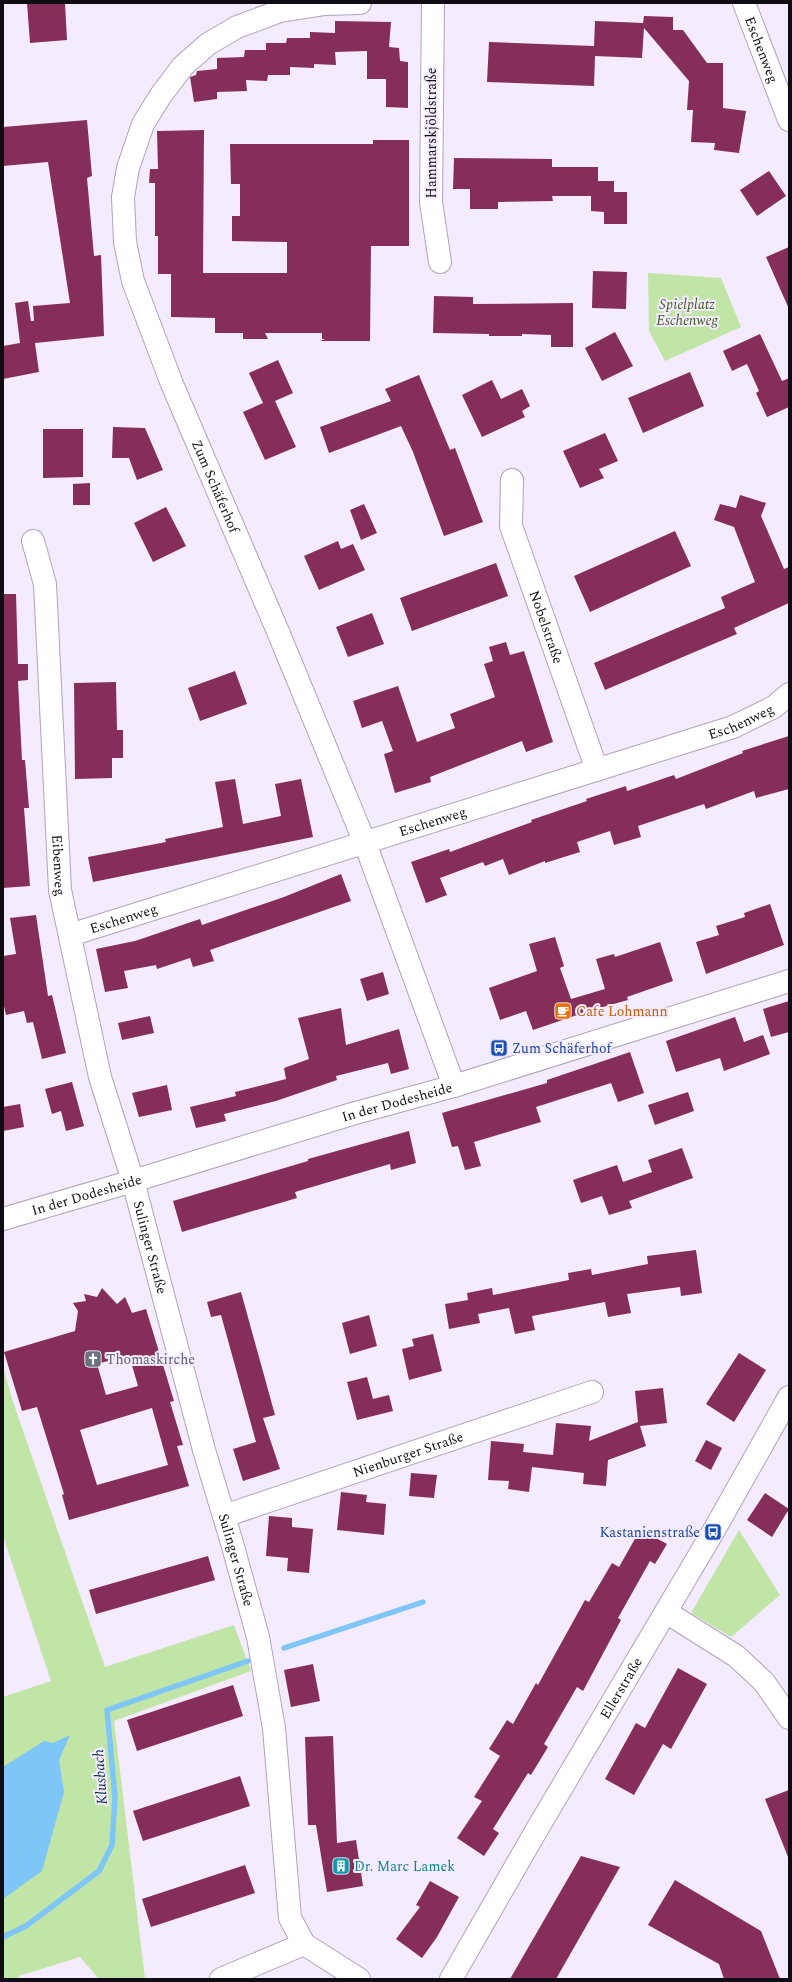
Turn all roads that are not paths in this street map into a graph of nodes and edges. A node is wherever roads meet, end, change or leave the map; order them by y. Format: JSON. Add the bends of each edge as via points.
{"nodes":[{"id":1,"x":360,"y":3,"type":"edge"},
{"id":2,"x":433,"y":3,"type":"edge"},
{"id":3,"x":744,"y":3,"type":"edge"},
{"id":4,"x":789,"y":120,"type":"edge"},
{"id":5,"x":440,"y":262,"type":"dead end"},
{"id":6,"x":512,"y":480,"type":"dead end"},
{"id":7,"x":33,"y":541,"type":"dead end"},
{"id":8,"x":789,"y":694,"type":"edge"},
{"id":9,"x":597,"y":770,"type":"junction"},
{"id":10,"x":365,"y":843,"type":"junction"},
{"id":11,"x":70,"y":935,"type":"junction"},
{"id":12,"x":789,"y":981,"type":"edge"},
{"id":13,"x":454,"y":1086,"type":"junction"},
{"id":14,"x":133,"y":1181,"type":"junction"},
{"id":15,"x":3,"y":1219,"type":"edge"},
{"id":16,"x":592,"y":1392,"type":"dead end"},
{"id":17,"x":789,"y":1397,"type":"edge"},
{"id":18,"x":224,"y":1516,"type":"junction"},
{"id":19,"x":666,"y":1612,"type":"junction"},
{"id":20,"x":789,"y":1718,"type":"edge"},
{"id":21,"x":304,"y":1944,"type":"junction"},
{"id":22,"x":221,"y":1979,"type":"edge"},
{"id":23,"x":359,"y":1979,"type":"edge"},
{"id":24,"x":451,"y":1979,"type":"edge"}],
"edges":[{"from":1,"to":10,"type":"street","name":"Zum Schäferhof","via":[[325,4],[280,11],[237,27],[208,44],[183,66],[143,124],[128,168],[123,198],[124,242],[133,281],[172,384]]},
{"from":2,"to":5,"type":"street","name":"Hammarskjöldstraße","via":[[431,202]]},
{"from":3,"to":4,"type":"street","name":"Eschenweg"},
{"from":6,"to":9,"type":"street","name":"Nobelstraße","via":[[512,526]]},
{"from":7,"to":11,"type":"street","name":"Eibenweg","via":[[45,584],[60,890]]},
{"from":8,"to":9,"type":"street","name":"Eschenweg","via":[[774,707],[733,727]]},
{"from":9,"to":10,"type":"street","name":"Eschenweg"},
{"from":10,"to":11,"type":"street","name":"Eschenweg"},
{"from":10,"to":13,"type":"street","name":"Zum Schäferhof"},
{"from":11,"to":14,"type":"street","name":"Eibenweg","via":[[100,1077]]},
{"from":12,"to":13,"type":"street","name":"In der Dodesheide"},
{"from":13,"to":14,"type":"street","name":"In der Dodesheide","via":[[352,1114]]},
{"from":14,"to":15,"type":"street","name":"In der Dodesheide"},
{"from":14,"to":18,"type":"street","name":"Sulinger Straße"},
{"from":16,"to":18,"type":"street","name":"Nienburger Straße"},
{"from":17,"to":19,"type":"street","name":"Ellerstraße"},
{"from":18,"to":21,"type":"street","name":"Sulinger Straße","via":[[258,1637],[274,1728],[290,1918]]},
{"from":19,"to":20,"type":"street","via":[[736,1656],[764,1682]]},
{"from":19,"to":24,"type":"street","name":"Ellerstraße"},
{"from":21,"to":22,"type":"street"},
{"from":21,"to":23,"type":"street"}]}
